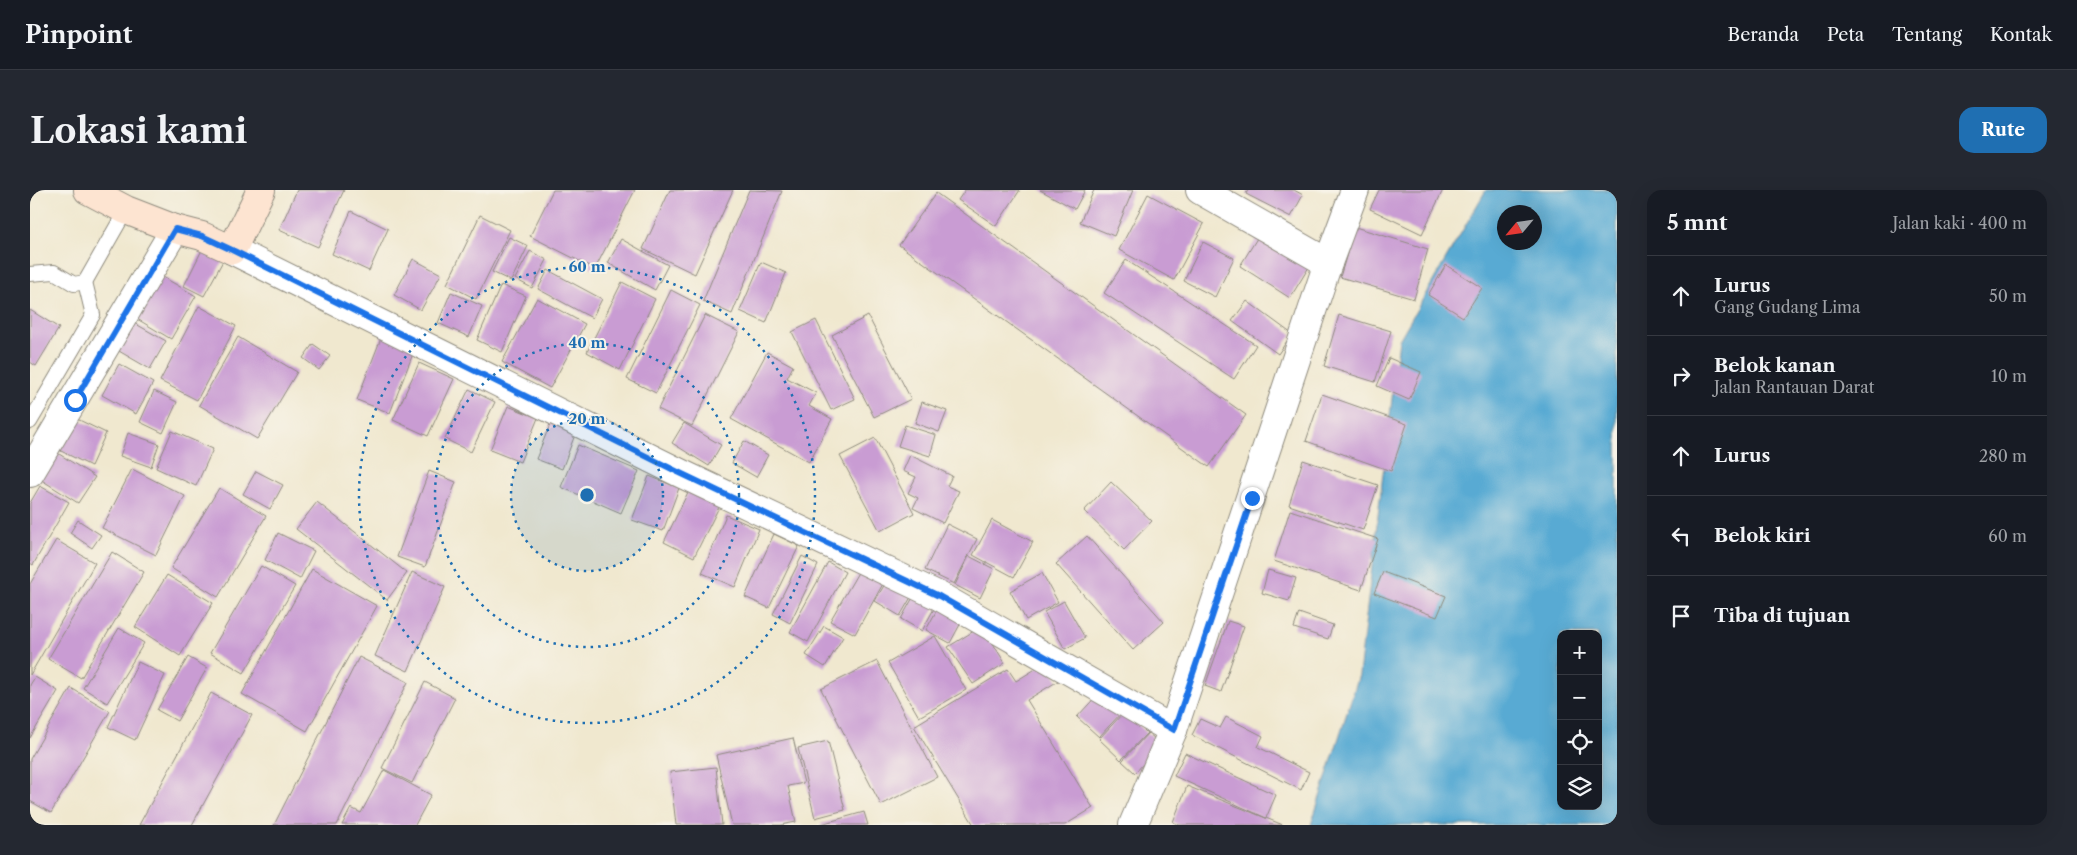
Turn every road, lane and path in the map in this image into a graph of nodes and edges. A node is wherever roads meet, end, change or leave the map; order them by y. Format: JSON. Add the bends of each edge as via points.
{"nodes":[{"id":1,"x":88,"y":190,"type":"edge"},
{"id":2,"x":243,"y":190,"type":"edge"},
{"id":3,"x":261,"y":190,"type":"edge"},
{"id":4,"x":1200,"y":190,"type":"edge"},
{"id":5,"x":1355,"y":190,"type":"edge"},
{"id":6,"x":126,"y":210,"type":"junction"},
{"id":7,"x":175,"y":229,"type":"junction"},
{"id":8,"x":225,"y":247,"type":"junction"},
{"id":9,"x":1328,"y":264,"type":"junction"},
{"id":10,"x":30,"y":274,"type":"edge"},
{"id":11,"x":85,"y":282,"type":"junction"},
{"id":12,"x":30,"y":422,"type":"edge"},
{"id":13,"x":30,"y":473,"type":"edge"},
{"id":14,"x":1174,"y":730,"type":"junction"},
{"id":15,"x":1133,"y":825,"type":"edge"}],
"edges":[{"from":1,"to":6,"type":"street"},
{"from":2,"to":8,"type":"street"},
{"from":3,"to":8,"type":"street"},
{"from":4,"to":9,"type":"street"},
{"from":5,"to":9,"type":"street"},
{"from":6,"to":7,"type":"street"},
{"from":6,"to":11,"type":"lane"},
{"from":7,"to":8,"type":"street","via":[[202,236]]},
{"from":7,"to":13,"type":"street"},
{"from":8,"to":14,"type":"street","via":[[678,472],[939,596]]},
{"from":9,"to":14,"type":"street"},
{"from":10,"to":11,"type":"lane","via":[[54,272],[74,284]]},
{"from":11,"to":12,"type":"lane","via":[[93,315]]},
{"from":14,"to":15,"type":"street"}]}
